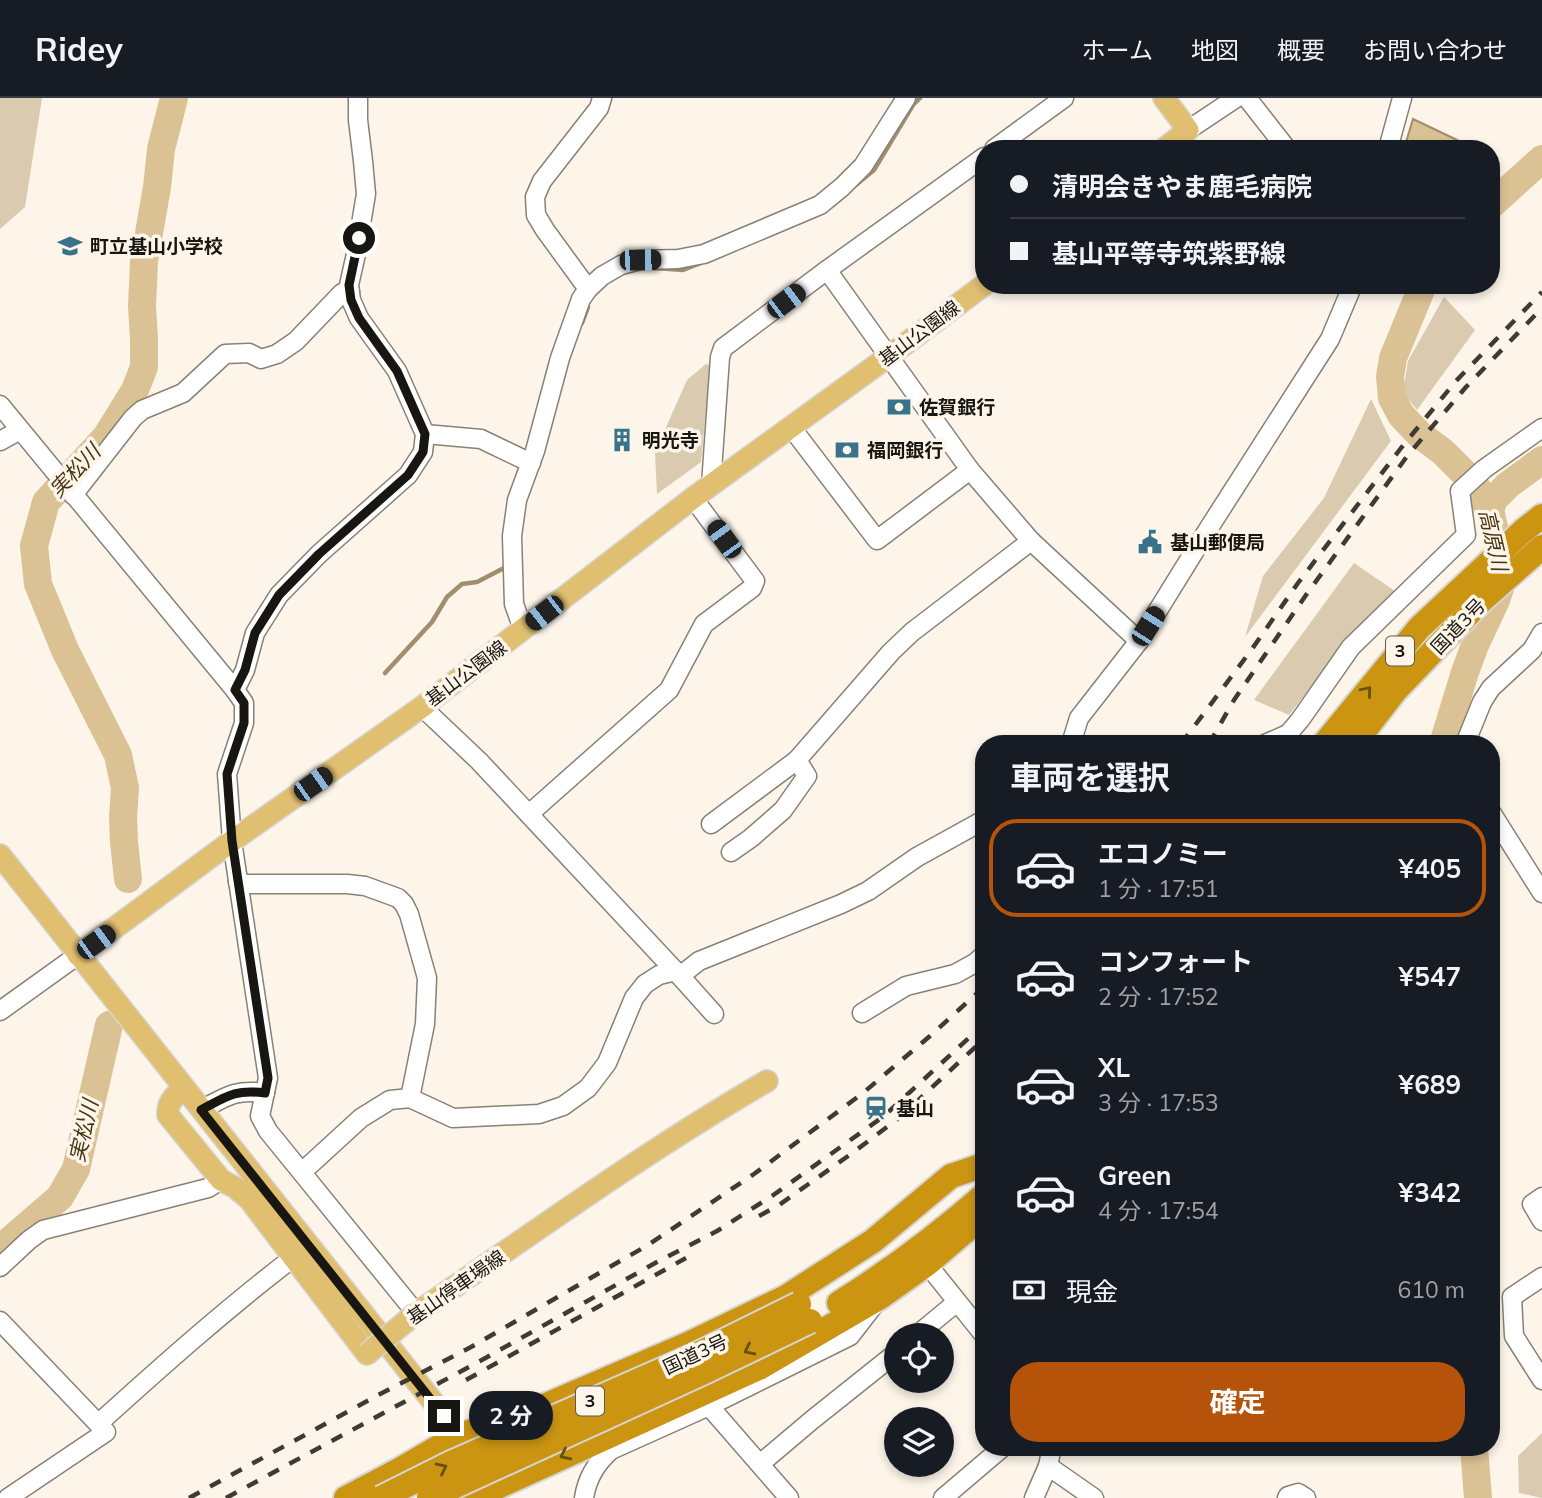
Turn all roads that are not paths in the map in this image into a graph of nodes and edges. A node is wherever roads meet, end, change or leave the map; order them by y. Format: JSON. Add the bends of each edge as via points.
{"nodes":[{"id":1,"x":358,"y":98,"type":"edge"},
{"id":2,"x":602,"y":98,"type":"edge"},
{"id":3,"x":906,"y":98,"type":"edge"},
{"id":4,"x":1064,"y":98,"type":"edge"},
{"id":5,"x":1164,"y":98,"type":"edge"},
{"id":6,"x":1236,"y":98,"type":"edge"},
{"id":7,"x":1247,"y":98,"type":"edge"},
{"id":8,"x":1402,"y":98,"type":"edge"},
{"id":9,"x":1041,"y":104,"type":"edge"},
{"id":10,"x":1188,"y":130,"type":"junction"},
{"id":11,"x":1003,"y":140,"type":"edge"},
{"id":12,"x":1175,"y":140,"type":"edge"},
{"id":13,"x":1280,"y":140,"type":"edge"},
{"id":14,"x":1390,"y":140,"type":"edge"},
{"id":15,"x":975,"y":163,"type":"edge"},
{"id":16,"x":827,"y":270,"type":"junction"},
{"id":17,"x":588,"y":289,"type":"junction"},
{"id":18,"x":350,"y":292,"type":"junction"},
{"id":19,"x":975,"y":292,"type":"edge"},
{"id":20,"x":1345,"y":294,"type":"edge"},
{"id":21,"x":889,"y":356,"type":"junction"},
{"id":22,"x":0,"y":405,"type":"edge"},
{"id":23,"x":791,"y":427,"type":"junction"},
{"id":24,"x":1542,"y":428,"type":"edge"},
{"id":25,"x":20,"y":430,"type":"junction"},
{"id":26,"x":425,"y":434,"type":"junction"},
{"id":27,"x":0,"y":440,"type":"edge"},
{"id":28,"x":531,"y":463,"type":"junction"},
{"id":29,"x":970,"y":470,"type":"junction"},
{"id":30,"x":711,"y":485,"type":"junction"},
{"id":31,"x":73,"y":495,"type":"junction"},
{"id":32,"x":693,"y":498,"type":"junction"},
{"id":33,"x":1532,"y":523,"type":"edge"},
{"id":34,"x":1031,"y":541,"type":"junction"},
{"id":35,"x":1542,"y":547,"type":"edge"},
{"id":36,"x":523,"y":629,"type":"junction"},
{"id":37,"x":1542,"y":633,"type":"edge"},
{"id":38,"x":1139,"y":641,"type":"junction"},
{"id":39,"x":235,"y":690,"type":"junction"},
{"id":40,"x":422,"y":707,"type":"junction"},
{"id":41,"x":1074,"y":735,"type":"edge"},
{"id":42,"x":1286,"y":735,"type":"edge"},
{"id":43,"x":1331,"y":735,"type":"edge"},
{"id":44,"x":1361,"y":735,"type":"edge"},
{"id":45,"x":1469,"y":735,"type":"edge"},
{"id":46,"x":797,"y":760,"type":"junction"},
{"id":47,"x":529,"y":814,"type":"junction"},
{"id":48,"x":711,"y":824,"type":"dead end"},
{"id":49,"x":975,"y":825,"type":"edge"},
{"id":50,"x":1500,"y":826,"type":"edge"},
{"id":51,"x":232,"y":841,"type":"junction"},
{"id":52,"x":731,"y":852,"type":"dead end"},
{"id":53,"x":0,"y":855,"type":"edge"},
{"id":54,"x":238,"y":882,"type":"junction"},
{"id":55,"x":1542,"y":893,"type":"edge"},
{"id":56,"x":78,"y":955,"type":"junction"},
{"id":57,"x":975,"y":963,"type":"edge"},
{"id":58,"x":678,"y":973,"type":"junction"},
{"id":59,"x":0,"y":1011,"type":"edge"},
{"id":60,"x":862,"y":1013,"type":"dead end"},
{"id":61,"x":714,"y":1014,"type":"dead end"},
{"id":62,"x":768,"y":1081,"type":"dead end"},
{"id":63,"x":183,"y":1088,"type":"junction"},
{"id":64,"x":265,"y":1093,"type":"junction"},
{"id":65,"x":410,"y":1098,"type":"junction"},
{"id":66,"x":201,"y":1110,"type":"junction"},
{"id":67,"x":975,"y":1169,"type":"edge"},
{"id":68,"x":302,"y":1171,"type":"junction"},
{"id":69,"x":975,"y":1173,"type":"edge"},
{"id":70,"x":221,"y":1180,"type":"junction"},
{"id":71,"x":1542,"y":1197,"type":"edge"},
{"id":72,"x":975,"y":1202,"type":"edge"},
{"id":73,"x":1542,"y":1221,"type":"edge"},
{"id":74,"x":975,"y":1223,"type":"edge"},
{"id":75,"x":294,"y":1257,"type":"junction"},
{"id":76,"x":927,"y":1264,"type":"junction"},
{"id":77,"x":0,"y":1267,"type":"edge"},
{"id":78,"x":1542,"y":1277,"type":"edge"},
{"id":79,"x":879,"y":1298,"type":"junction"},
{"id":80,"x":957,"y":1302,"type":"junction"},
{"id":81,"x":804,"y":1312,"type":"junction"},
{"id":82,"x":416,"y":1313,"type":"junction"},
{"id":83,"x":0,"y":1321,"type":"edge"},
{"id":84,"x":932,"y":1323,"type":"edge"},
{"id":85,"x":975,"y":1324,"type":"edge"},
{"id":86,"x":884,"y":1363,"type":"edge"},
{"id":87,"x":1542,"y":1380,"type":"edge"},
{"id":88,"x":709,"y":1406,"type":"junction"},
{"id":89,"x":99,"y":1423,"type":"junction"},
{"id":90,"x":459,"y":1435,"type":"junction"},
{"id":91,"x":992,"y":1456,"type":"edge"},
{"id":92,"x":1050,"y":1456,"type":"edge"},
{"id":93,"x":760,"y":1464,"type":"junction"},
{"id":94,"x":1048,"y":1466,"type":"junction"},
{"id":95,"x":506,"y":1492,"type":"edge"},
{"id":96,"x":8,"y":1498,"type":"edge"},
{"id":97,"x":345,"y":1498,"type":"edge"},
{"id":98,"x":381,"y":1498,"type":"edge"},
{"id":99,"x":429,"y":1498,"type":"edge"},
{"id":100,"x":473,"y":1498,"type":"edge"},
{"id":101,"x":584,"y":1498,"type":"edge"},
{"id":102,"x":789,"y":1498,"type":"edge"},
{"id":103,"x":943,"y":1498,"type":"edge"},
{"id":104,"x":1034,"y":1498,"type":"edge"},
{"id":105,"x":1094,"y":1498,"type":"edge"},
{"id":106,"x":1287,"y":1498,"type":"edge"},
{"id":107,"x":1306,"y":1498,"type":"edge"}],
"edges":[{"from":1,"to":18,"type":"street","via":[[366,194]]},
{"from":2,"to":17,"type":"street","via":[[535,197],[536,215]]},
{"from":3,"to":17,"type":"street","via":[[863,166],[821,205],[705,254],[621,265]]},
{"from":4,"to":9,"type":"street"},
{"from":5,"to":10,"type":"main road"},
{"from":6,"to":10,"type":"street"},
{"from":7,"to":13,"type":"street"},
{"from":8,"to":14,"type":"street"},
{"from":9,"to":11,"type":"street"},
{"from":10,"to":12,"type":"main road"},
{"from":15,"to":16,"type":"street"},
{"from":16,"to":21,"type":"street"},
{"from":16,"to":30,"type":"street","via":[[723,348]]},
{"from":17,"to":28,"type":"street","via":[[560,358]]},
{"from":18,"to":26,"type":"street","via":[[359,318],[397,371]]},
{"from":18,"to":31,"type":"street","via":[[342,293],[277,355],[261,359],[249,353],[225,354],[183,393],[142,410]]},
{"from":19,"to":21,"type":"main road","name":"基山公園線"},
{"from":20,"to":38,"type":"street","via":[[1331,340]]},
{"from":21,"to":23,"type":"main road","name":"基山公園線"},
{"from":21,"to":29,"type":"street"},
{"from":22,"to":25,"type":"street"},
{"from":23,"to":29,"type":"street","via":[[877,540]]},
{"from":23,"to":30,"type":"main road","name":"基山公園線"},
{"from":24,"to":42,"type":"street","via":[[1460,491],[1466,535],[1350,647]]},
{"from":25,"to":27,"type":"street"},
{"from":25,"to":31,"type":"street"},
{"from":26,"to":28,"type":"street","via":[[481,439]]},
{"from":26,"to":39,"type":"street","via":[[423,452],[408,475],[279,595],[255,633]]},
{"from":28,"to":36,"type":"street","via":[[517,500],[512,536],[514,604]]},
{"from":29,"to":34,"type":"street"},
{"from":30,"to":32,"type":"main road","name":"基山公園線"},
{"from":31,"to":39,"type":"street"},
{"from":32,"to":36,"type":"main road","name":"基山公園線"},
{"from":32,"to":47,"type":"street","via":[[755,581],[752,588],[705,624],[669,690]]},
{"from":43,"to":33,"type":"highway","name":"国道3号","number":"3","one_way":true,"via":[[1419,628]]},
{"from":34,"to":38,"type":"street"},
{"from":34,"to":46,"type":"street","via":[[912,632]]},
{"from":35,"to":44,"type":"highway","name":"国道3号","number":"3","via":[[1481,601]]},
{"from":36,"to":40,"type":"main road","name":"基山公園線"},
{"from":37,"to":45,"type":"street","via":[[1525,657],[1491,688]]},
{"from":38,"to":41,"type":"street","via":[[1079,718]]},
{"from":39,"to":51,"type":"street","via":[[244,703],[244,723],[227,774]]},
{"from":40,"to":47,"type":"street"},
{"from":40,"to":51,"type":"main road","name":"基山公園線"},
{"from":46,"to":48,"type":"street"},
{"from":46,"to":52,"type":"street","via":[[807,776],[783,810]]},
{"from":47,"to":58,"type":"street"},
{"from":49,"to":58,"type":"street","via":[[841,904]]},
{"from":50,"to":55,"type":"street"},
{"from":51,"to":54,"type":"street"},
{"from":51,"to":56,"type":"main road","name":"基山公園線"},
{"from":53,"to":56,"type":"main road"},
{"from":54,"to":64,"type":"street","via":[[268,1078]]},
{"from":54,"to":65,"type":"street","via":[[365,886],[404,904],[427,978],[425,1024]]},
{"from":56,"to":59,"type":"street"},
{"from":56,"to":63,"type":"main road"},
{"from":57,"to":60,"type":"street","via":[[955,974],[906,986]]},
{"from":58,"to":61,"type":"street"},
{"from":58,"to":65,"type":"street","via":[[659,975],[645,984],[634,998],[607,1063],[588,1088],[563,1106],[539,1114],[453,1118]]},
{"from":62,"to":82,"type":"main road","name":"基山停車場線","via":[[655,1149]]},
{"from":63,"to":66,"type":"main road"},
{"from":63,"to":70,"type":"main road","name":"基山停車場線","via":[[167,1108],[168,1115]]},
{"from":64,"to":66,"type":"street","via":[[246,1090]]},
{"from":64,"to":68,"type":"street","via":[[260,1116]]},
{"from":65,"to":68,"type":"street","via":[[390,1100],[361,1118]]},
{"from":66,"to":90,"type":"main road"},
{"from":67,"to":90,"type":"highway","via":[[951,1176],[873,1241],[786,1297],[516,1418]]},
{"from":68,"to":82,"type":"street"},
{"from":69,"to":81,"type":"highway","name":"国道3号","number":"3"},
{"from":70,"to":75,"type":"main road","name":"基山停車場線","via":[[249,1199]]},
{"from":70,"to":77,"type":"street","via":[[208,1188],[43,1230]]},
{"from":71,"to":73,"type":"street","via":[[1532,1204]]},
{"from":72,"to":81,"type":"highway","name":"国道3号","number":"3","via":[[865,1287]]},
{"from":74,"to":76,"type":"highway"},
{"from":75,"to":82,"type":"main road","name":"基山停車場線","bridge":true,"via":[[367,1354]]},
{"from":75,"to":89,"type":"street","via":[[245,1294]]},
{"from":76,"to":79,"type":"highway"},
{"from":76,"to":80,"type":"street"},
{"from":78,"to":87,"type":"street","via":[[1512,1297],[1512,1317],[1514,1336]]},
{"from":79,"to":88,"type":"street","via":[[850,1336]]},
{"from":79,"to":95,"type":"highway","one_way":true,"via":[[761,1367],[573,1451]]},
{"from":80,"to":84,"type":"street"},
{"from":80,"to":85,"type":"street"},
{"from":98,"to":81,"type":"highway","name":"国道3号","number":"3","one_way":true,"bridge":true,"via":[[694,1356]]},
{"from":81,"to":99,"type":"highway","name":"国道3号","number":"3","one_way":true,"bridge":true,"via":[[704,1372]]},
{"from":83,"to":89,"type":"street"},
{"from":86,"to":93,"type":"street"},
{"from":88,"to":93,"type":"street"},
{"from":88,"to":101,"type":"street","via":[[611,1450],[599,1461]]},
{"from":89,"to":96,"type":"street","via":[[106,1432]]},
{"from":90,"to":95,"type":"main road"},
{"from":90,"to":97,"type":"highway"},
{"from":91,"to":103,"type":"street"},
{"from":92,"to":94,"type":"street"},
{"from":93,"to":102,"type":"street"},
{"from":94,"to":104,"type":"street"},
{"from":94,"to":105,"type":"street"},
{"from":95,"to":100,"type":"highway"},
{"from":106,"to":107,"type":"street","via":[[1298,1493]]}]}
